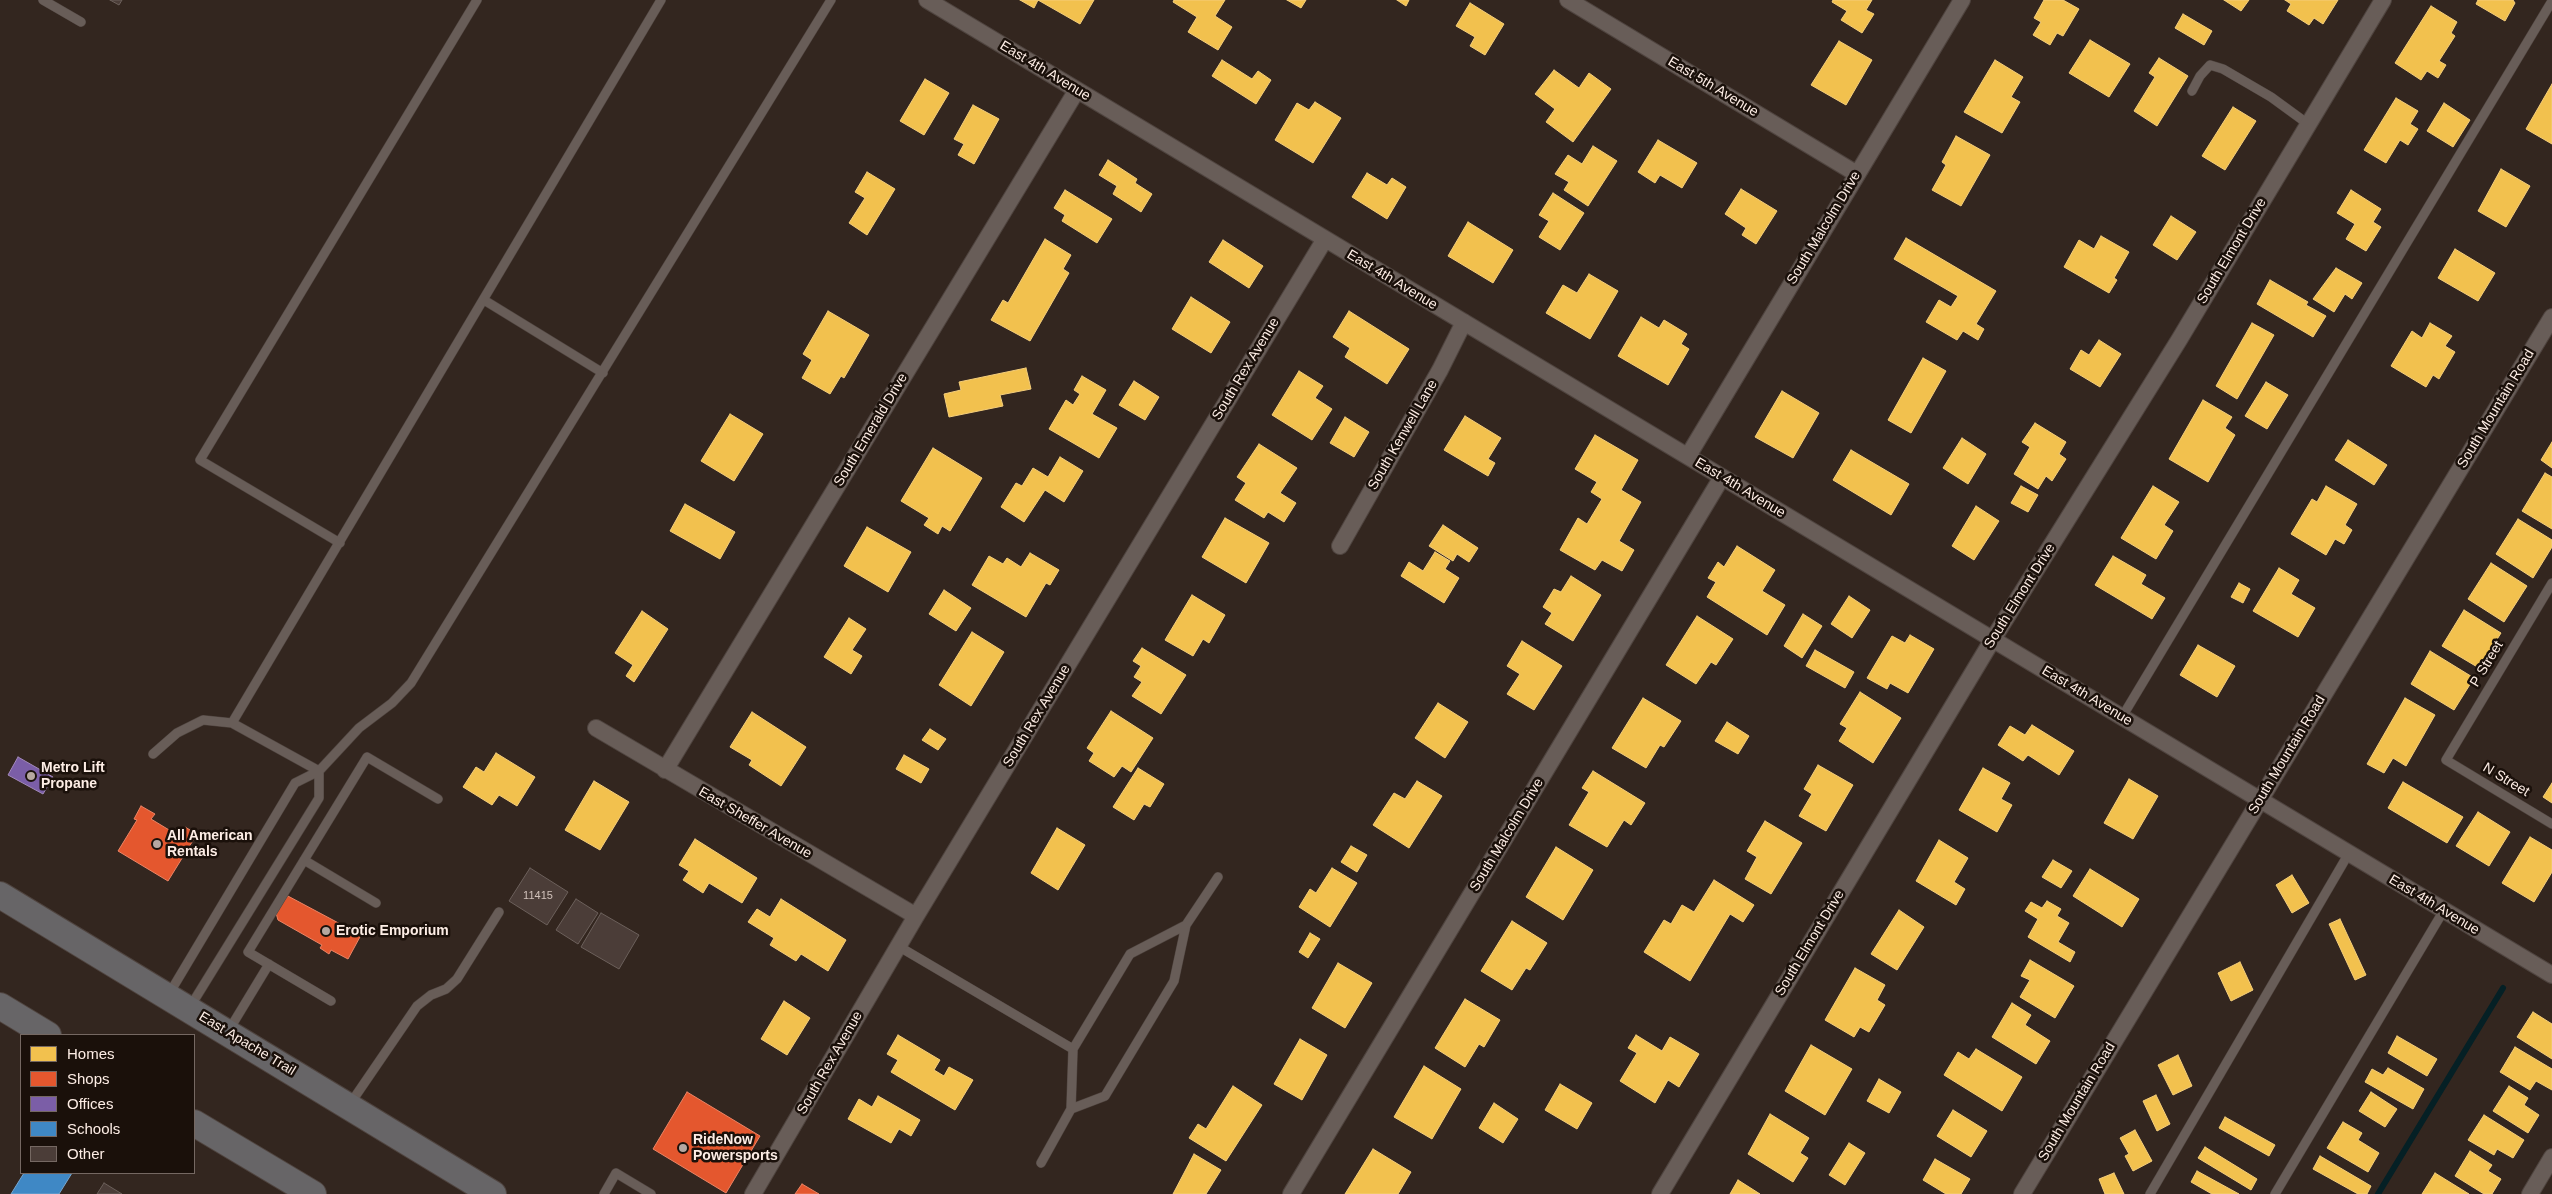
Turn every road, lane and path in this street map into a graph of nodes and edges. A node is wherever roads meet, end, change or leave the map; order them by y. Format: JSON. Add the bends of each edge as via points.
{"nodes":[{"id":1,"x":43,"y":0,"type":"edge"},
{"id":2,"x":476,"y":0,"type":"edge"},
{"id":3,"x":662,"y":0,"type":"edge"},
{"id":4,"x":831,"y":0,"type":"edge"},
{"id":5,"x":927,"y":0,"type":"edge"},
{"id":6,"x":1568,"y":0,"type":"edge"},
{"id":7,"x":1962,"y":0,"type":"edge"},
{"id":8,"x":2383,"y":0,"type":"edge"},
{"id":9,"x":2552,"y":1,"type":"edge"},
{"id":10,"x":81,"y":22,"type":"dead end"},
{"id":11,"x":1077,"y":90,"type":"junction"},
{"id":12,"x":2192,"y":91,"type":"dead end"},
{"id":13,"x":2308,"y":124,"type":"junction"},
{"id":14,"x":1857,"y":174,"type":"junction"},
{"id":15,"x":1325,"y":240,"type":"junction"},
{"id":16,"x":484,"y":300,"type":"junction"},
{"id":17,"x":2552,"y":317,"type":"edge"},
{"id":18,"x":1464,"y":322,"type":"junction"},
{"id":19,"x":603,"y":373,"type":"junction"},
{"id":20,"x":1688,"y":456,"type":"junction"},
{"id":21,"x":1722,"y":477,"type":"junction"},
{"id":22,"x":340,"y":544,"type":"junction"},
{"id":23,"x":1340,"y":546,"type":"dead end"},
{"id":24,"x":2552,"y":583,"type":"edge"},
{"id":25,"x":1993,"y":639,"type":"junction"},
{"id":26,"x":2122,"y":717,"type":"junction"},
{"id":27,"x":232,"y":723,"type":"junction"},
{"id":28,"x":596,"y":728,"type":"dead end"},
{"id":29,"x":152,"y":754,"type":"dead end"},
{"id":30,"x":2446,"y":760,"type":"joint"},
{"id":31,"x":665,"y":770,"type":"junction"},
{"id":32,"x":319,"y":771,"type":"junction"},
{"id":33,"x":438,"y":799,"type":"dead end"},
{"id":34,"x":2260,"y":800,"type":"junction"},
{"id":35,"x":2552,"y":824,"type":"edge"},
{"id":36,"x":2348,"y":853,"type":"junction"},
{"id":37,"x":304,"y":860,"type":"junction"},
{"id":38,"x":1218,"y":878,"type":"dead end"},
{"id":39,"x":0,"y":895,"type":"edge"},
{"id":40,"x":376,"y":902,"type":"dead end"},
{"id":41,"x":2444,"y":910,"type":"junction"},
{"id":42,"x":499,"y":912,"type":"dead end"},
{"id":43,"x":916,"y":916,"type":"junction"},
{"id":44,"x":1186,"y":926,"type":"junction"},
{"id":45,"x":898,"y":946,"type":"junction"},
{"id":46,"x":269,"y":964,"type":"junction"},
{"id":47,"x":2552,"y":975,"type":"edge"},
{"id":48,"x":330,"y":1001,"type":"dead end"},
{"id":49,"x":178,"y":1003,"type":"junction"},
{"id":50,"x":0,"y":1006,"type":"edge"},
{"id":51,"x":228,"y":1033,"type":"junction"},
{"id":52,"x":46,"y":1034,"type":"edge"},
{"id":53,"x":1072,"y":1049,"type":"junction"},
{"id":54,"x":349,"y":1106,"type":"junction"},
{"id":55,"x":1071,"y":1110,"type":"junction"},
{"id":56,"x":195,"y":1123,"type":"edge"},
{"id":57,"x":2552,"y":1157,"type":"edge"},
{"id":58,"x":1041,"y":1163,"type":"dead end"},
{"id":59,"x":313,"y":1194,"type":"edge"},
{"id":60,"x":493,"y":1194,"type":"edge"},
{"id":61,"x":604,"y":1194,"type":"edge"},
{"id":62,"x":651,"y":1194,"type":"edge"},
{"id":63,"x":753,"y":1194,"type":"edge"},
{"id":64,"x":1291,"y":1194,"type":"edge"},
{"id":65,"x":1660,"y":1194,"type":"edge"},
{"id":66,"x":2022,"y":1194,"type":"edge"},
{"id":67,"x":2150,"y":1194,"type":"edge"},
{"id":68,"x":2275,"y":1194,"type":"edge"},
{"id":69,"x":2530,"y":1194,"type":"edge"}],
"edges":[{"from":1,"to":10,"type":"lane"},
{"from":2,"to":22,"type":"lane","via":[[200,460]]},
{"from":3,"to":16,"type":"lane"},
{"from":4,"to":19,"type":"lane"},
{"from":5,"to":11,"type":"street","name":"East 4th Avenue"},
{"from":6,"to":14,"type":"street","name":"East 5th Avenue"},
{"from":7,"to":14,"type":"street","name":"South Malcolm Drive"},
{"from":8,"to":13,"type":"street","name":"South Elmont Drive"},
{"from":9,"to":26,"type":"lane"},
{"from":11,"to":15,"type":"street","name":"East 4th Avenue"},
{"from":11,"to":31,"type":"street","name":"South Emerald Drive"},
{"from":12,"to":13,"type":"lane","via":[[2210,65],[2271,97]]},
{"from":13,"to":25,"type":"street","name":"South Elmont Drive","via":[[2179,340]]},
{"from":14,"to":20,"type":"street","name":"South Malcolm Drive"},
{"from":15,"to":18,"type":"street","name":"East 4th Avenue"},
{"from":15,"to":43,"type":"street","name":"South Rex Avenue"},
{"from":16,"to":19,"type":"lane"},
{"from":16,"to":22,"type":"lane"},
{"from":17,"to":34,"type":"street","name":"South Mountain Road"},
{"from":18,"to":20,"type":"street","name":"East 4th Avenue"},
{"from":18,"to":23,"type":"street","name":"South Kenwell Lane"},
{"from":19,"to":32,"type":"lane","via":[[412,683],[359,728]]},
{"from":20,"to":21,"type":"street","name":"East 4th Avenue"},
{"from":21,"to":25,"type":"street","name":"East 4th Avenue"},
{"from":21,"to":64,"type":"street","name":"South Malcolm Drive"},
{"from":22,"to":27,"type":"lane"},
{"from":24,"to":30,"type":"lane","name":"P Street"},
{"from":25,"to":26,"type":"street","name":"East 4th Avenue"},
{"from":25,"to":65,"type":"street","name":"South Elmont Drive"},
{"from":26,"to":34,"type":"street","name":"East 4th Avenue"},
{"from":27,"to":29,"type":"lane","via":[[203,720],[177,733]]},
{"from":27,"to":32,"type":"lane"},
{"from":28,"to":31,"type":"street","name":"East Sheffer Avenue"},
{"from":30,"to":35,"type":"lane","name":"N Street"},
{"from":31,"to":43,"type":"street","name":"East Sheffer Avenue"},
{"from":32,"to":49,"type":"lane","via":[[319,798]]},
{"from":32,"to":49,"type":"lane","via":[[295,783]]},
{"from":33,"to":37,"type":"lane","via":[[367,757]]},
{"from":34,"to":36,"type":"street","name":"East 4th Avenue"},
{"from":34,"to":66,"type":"street","name":"South Mountain Road"},
{"from":36,"to":41,"type":"street","name":"East 4th Avenue"},
{"from":36,"to":67,"type":"lane"},
{"from":37,"to":40,"type":"lane"},
{"from":37,"to":46,"type":"lane","via":[[248,952]]},
{"from":38,"to":44,"type":"lane"},
{"from":39,"to":49,"type":"main road","name":"East Apache Trail"},
{"from":41,"to":47,"type":"street","name":"East 4th Avenue"},
{"from":41,"to":68,"type":"lane"},
{"from":42,"to":54,"type":"lane","via":[[457,979],[417,1006]]},
{"from":43,"to":45,"type":"street","name":"South Rex Avenue"},
{"from":44,"to":53,"type":"lane","via":[[1130,954]]},
{"from":44,"to":55,"type":"lane","via":[[1174,981],[1105,1096]]},
{"from":45,"to":53,"type":"lane"},
{"from":45,"to":63,"type":"street","name":"South Rex Avenue"},
{"from":46,"to":48,"type":"lane"},
{"from":46,"to":51,"type":"lane"},
{"from":49,"to":51,"type":"main road","name":"East Apache Trail"},
{"from":50,"to":52,"type":"main road"},
{"from":51,"to":54,"type":"main road","name":"East Apache Trail"},
{"from":53,"to":55,"type":"lane"},
{"from":54,"to":60,"type":"main road","name":"East Apache Trail"},
{"from":55,"to":58,"type":"lane"},
{"from":56,"to":59,"type":"main road"},
{"from":57,"to":69,"type":"street"},
{"from":61,"to":62,"type":"lane","via":[[616,1173]]}]}
